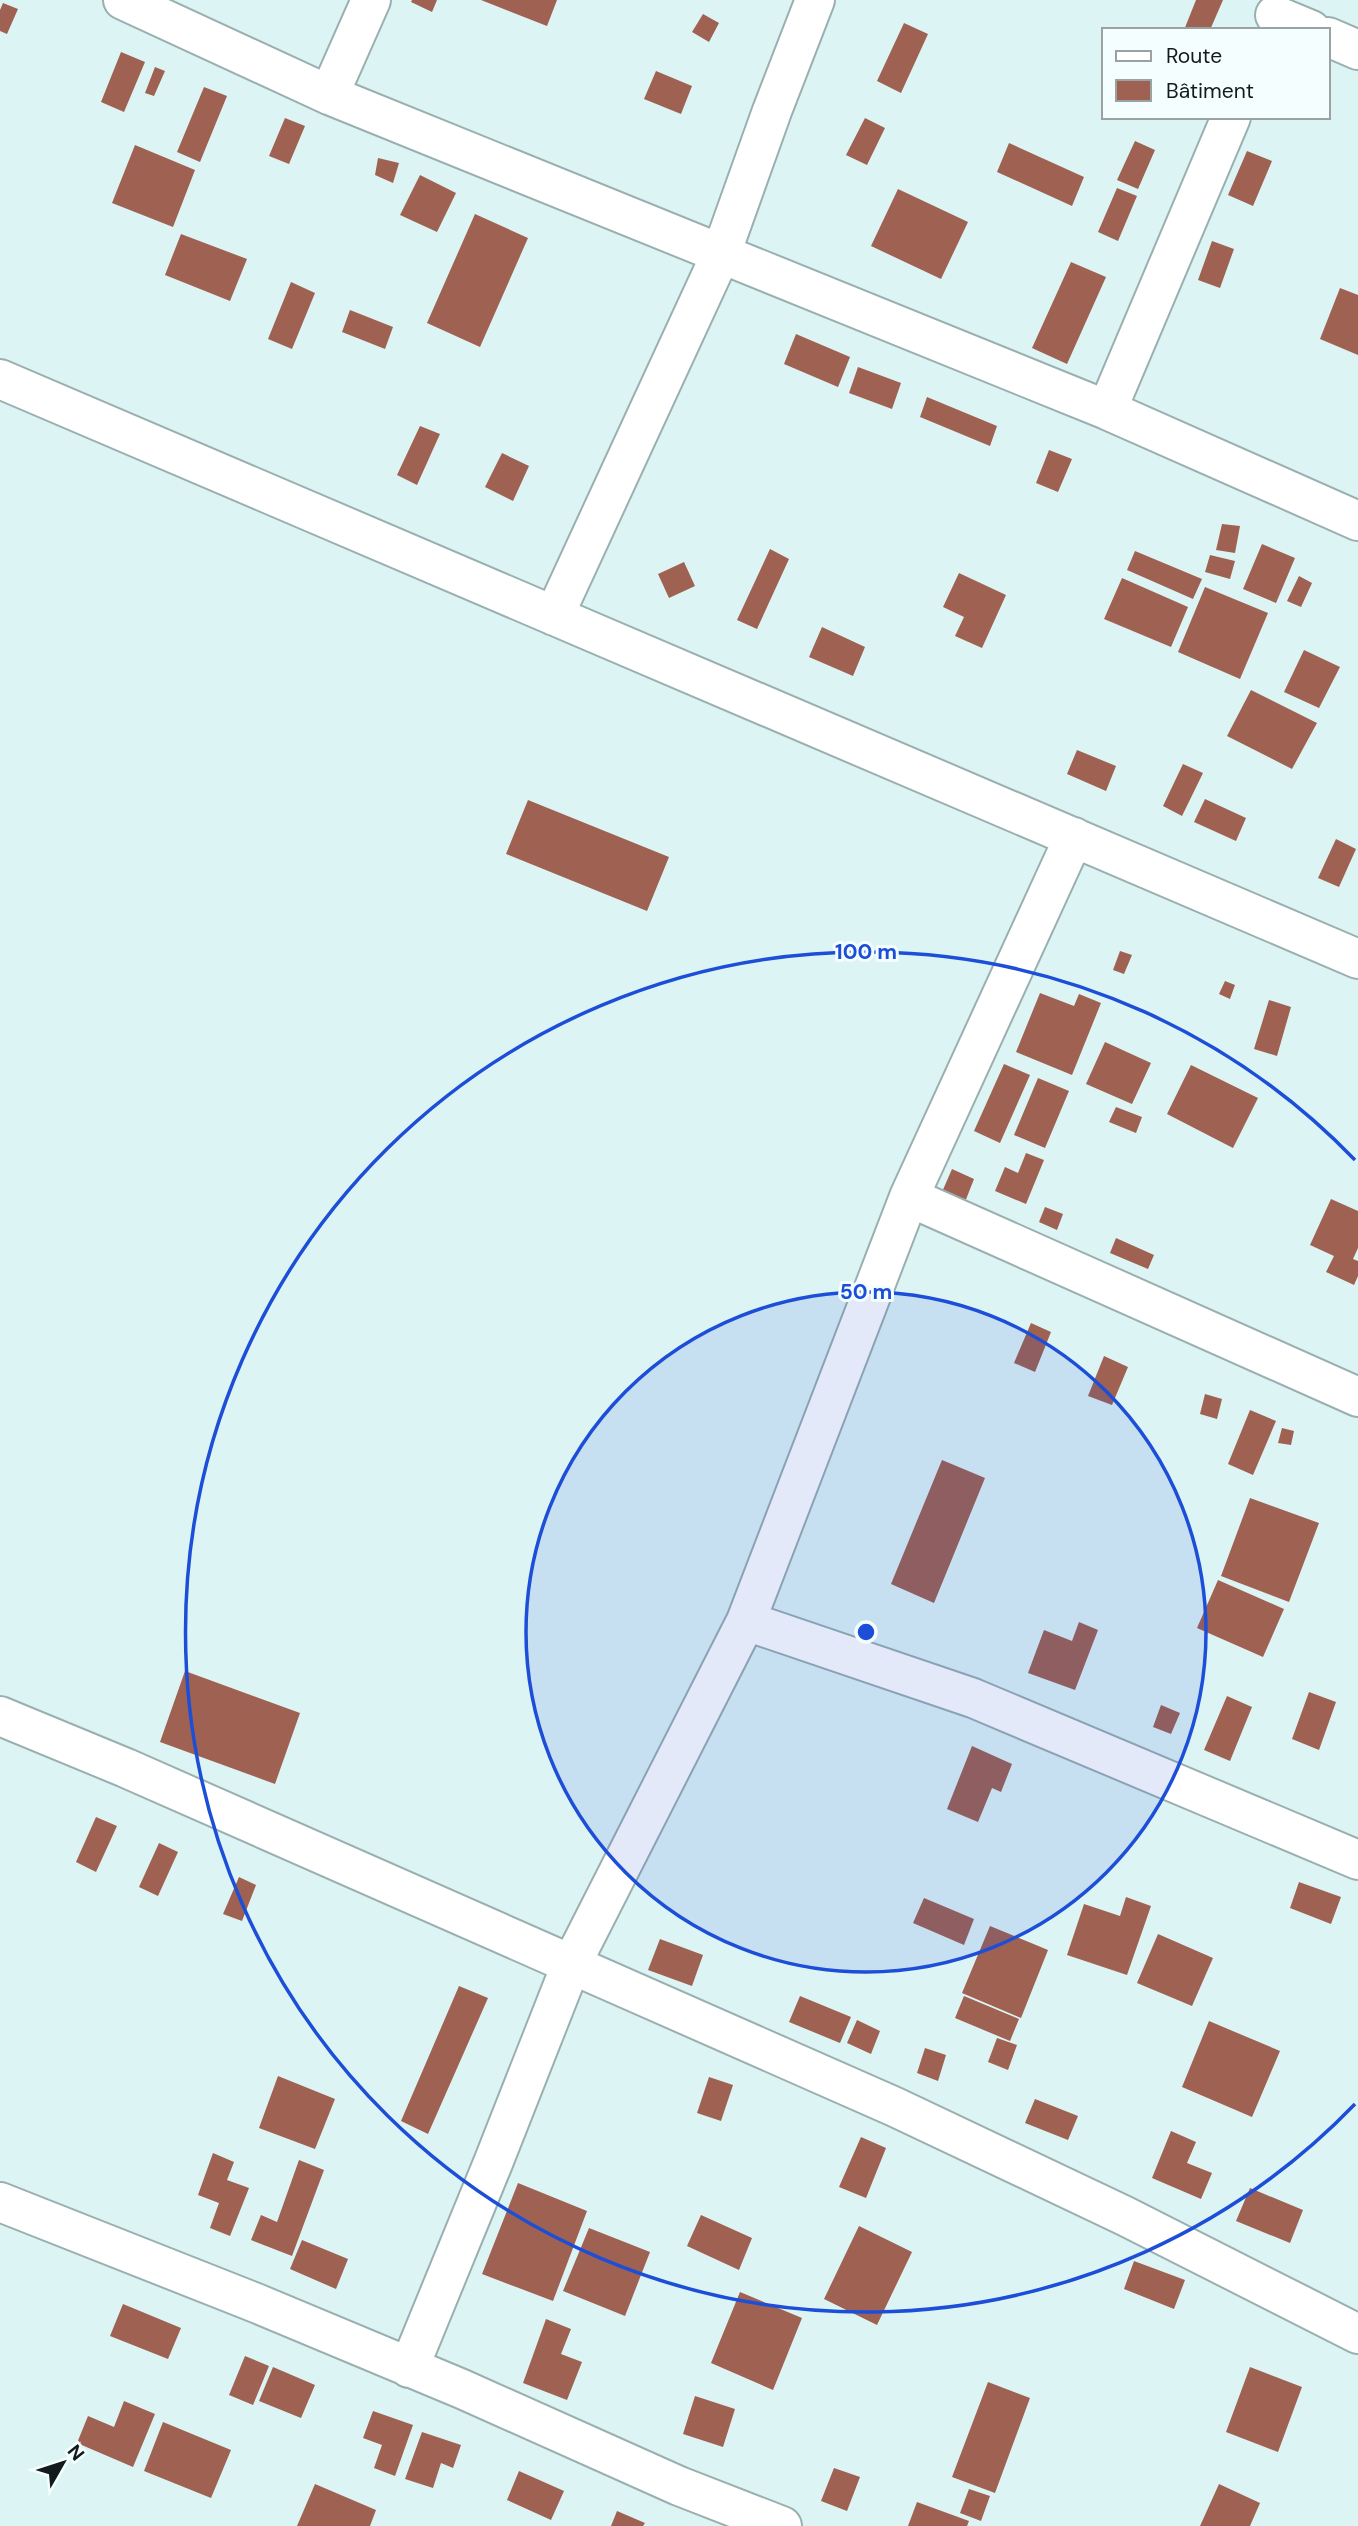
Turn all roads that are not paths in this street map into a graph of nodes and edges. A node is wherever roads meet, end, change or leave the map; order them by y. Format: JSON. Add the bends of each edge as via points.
{"nodes":[{"id":1,"x":123,"y":0,"type":"edge"},
{"id":2,"x":371,"y":0,"type":"edge"},
{"id":3,"x":815,"y":0,"type":"edge"},
{"id":4,"x":1275,"y":15,"type":"edge"},
{"id":5,"x":1306,"y":28,"type":"edge"},
{"id":6,"x":1330,"y":38,"type":"edge"},
{"id":7,"x":1358,"y":50,"type":"edge"},
{"id":8,"x":329,"y":95,"type":"junction"},
{"id":9,"x":1230,"y":119,"type":"edge"},
{"id":10,"x":721,"y":254,"type":"junction"},
{"id":11,"x":0,"y":379,"type":"edge"},
{"id":12,"x":1107,"y":410,"type":"junction"},
{"id":13,"x":1358,"y":521,"type":"edge"},
{"id":14,"x":554,"y":616,"type":"junction"},
{"id":15,"x":1074,"y":837,"type":"junction"},
{"id":16,"x":1358,"y":959,"type":"edge"},
{"id":17,"x":909,"y":1197,"type":"junction"},
{"id":18,"x":1358,"y":1397,"type":"edge"},
{"id":19,"x":746,"y":1621,"type":"junction"},
{"id":20,"x":0,"y":1716,"type":"edge"},
{"id":21,"x":1358,"y":1860,"type":"edge"},
{"id":22,"x":571,"y":1965,"type":"junction"},
{"id":23,"x":0,"y":2202,"type":"edge"},
{"id":24,"x":1358,"y":2334,"type":"edge"},
{"id":25,"x":409,"y":2368,"type":"junction"},
{"id":26,"x":782,"y":2526,"type":"edge"}],
"edges":[{"from":1,"to":8,"type":"street"},
{"from":2,"to":8,"type":"street"},
{"from":3,"to":10,"type":"street"},
{"from":4,"to":5,"type":"street"},
{"from":6,"to":7,"type":"street"},
{"from":8,"to":10,"type":"street"},
{"from":9,"to":12,"type":"street"},
{"from":10,"to":12,"type":"street"},
{"from":10,"to":14,"type":"street"},
{"from":11,"to":14,"type":"street"},
{"from":12,"to":13,"type":"street"},
{"from":14,"to":15,"type":"street"},
{"from":15,"to":16,"type":"street"},
{"from":15,"to":17,"type":"street"},
{"from":17,"to":18,"type":"street"},
{"from":17,"to":19,"type":"street"},
{"from":19,"to":21,"type":"street","via":[[973,1698]]},
{"from":19,"to":22,"type":"street"},
{"from":20,"to":22,"type":"street"},
{"from":22,"to":24,"type":"street","via":[[987,2150]]},
{"from":22,"to":25,"type":"street"},
{"from":23,"to":25,"type":"street"},
{"from":25,"to":26,"type":"street"}]}
